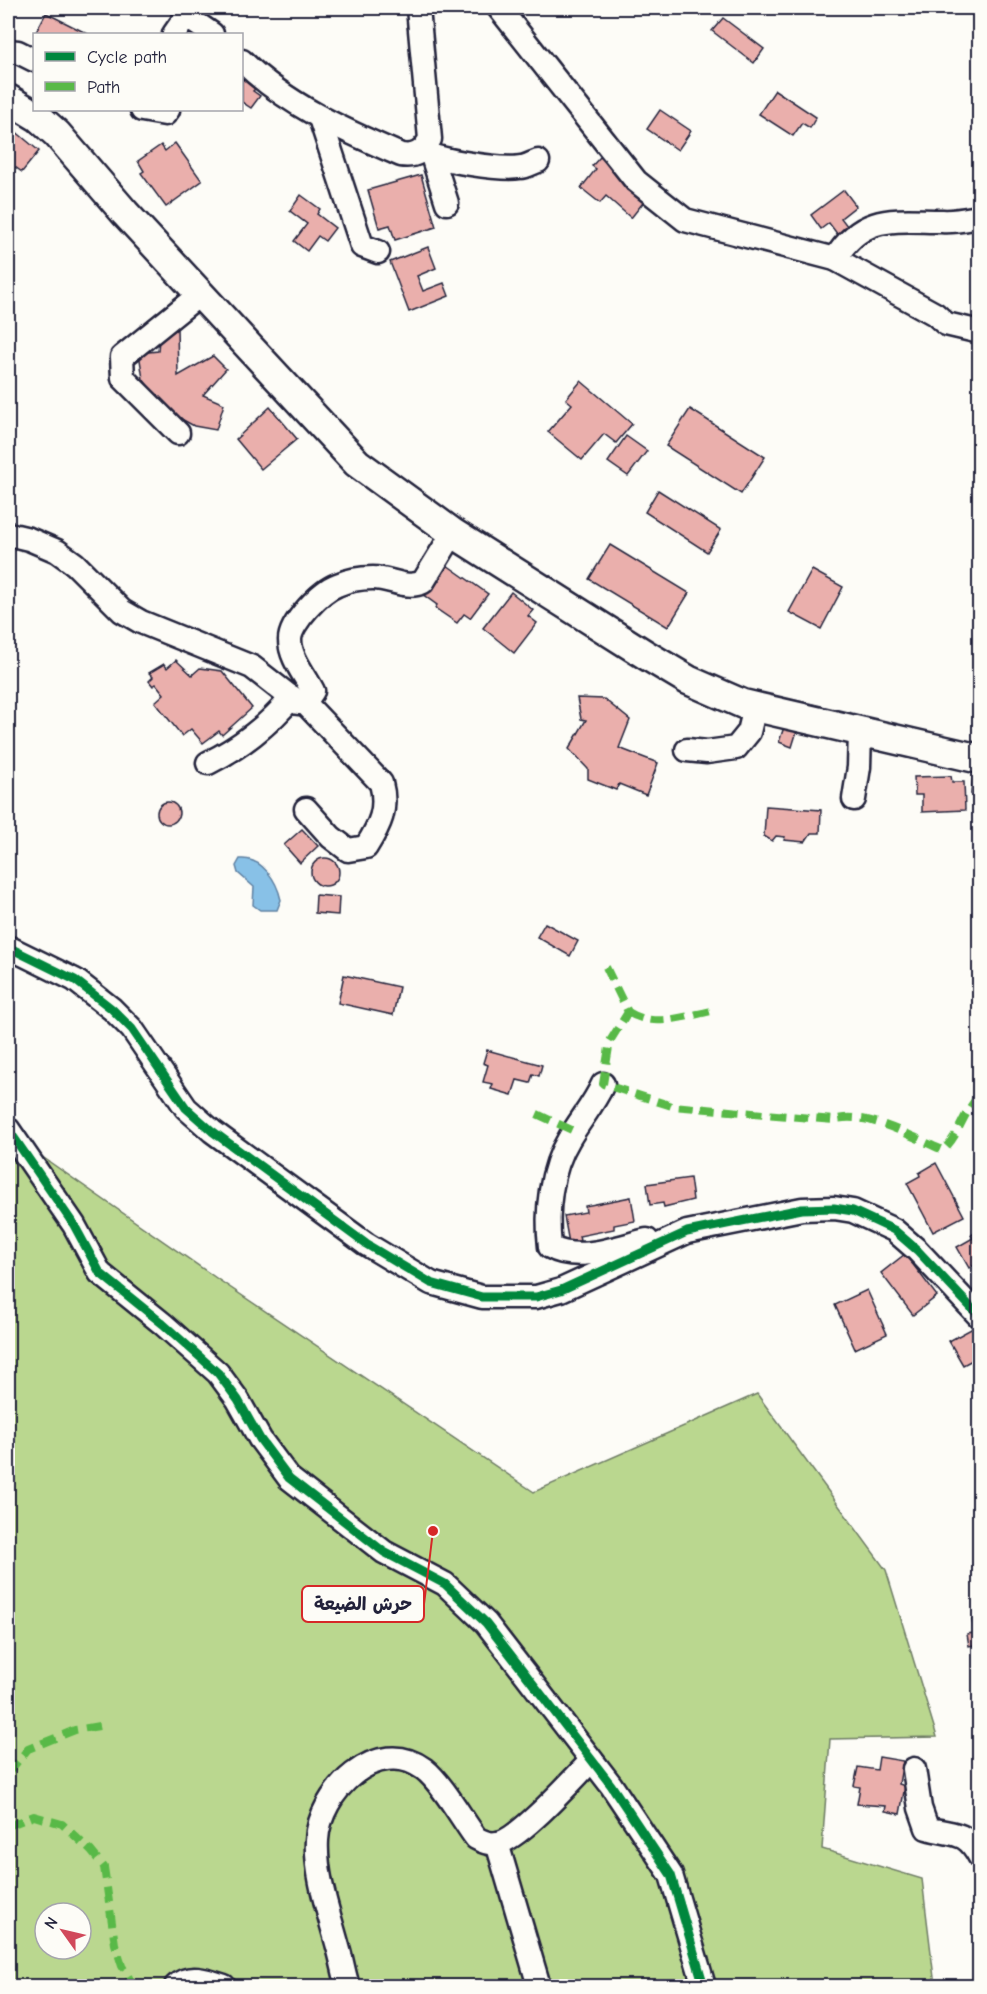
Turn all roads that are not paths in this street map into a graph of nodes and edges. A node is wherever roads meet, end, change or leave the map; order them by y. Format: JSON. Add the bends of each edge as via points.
{"nodes":[{"id":1,"x":418,"y":8,"type":"edge"},
{"id":2,"x":499,"y":8,"type":"edge"},
{"id":3,"x":175,"y":33,"type":"edge"},
{"id":4,"x":211,"y":33,"type":"edge"},
{"id":5,"x":8,"y":51,"type":"edge"},
{"id":6,"x":33,"y":60,"type":"edge"},
{"id":7,"x":243,"y":62,"type":"edge"},
{"id":8,"x":8,"y":99,"type":"edge"},
{"id":9,"x":148,"y":111,"type":"edge"},
{"id":10,"x":167,"y":111,"type":"edge"},
{"id":11,"x":320,"y":118,"type":"junction"},
{"id":12,"x":428,"y":153,"type":"junction"},
{"id":13,"x":538,"y":161,"type":"dead end"},
{"id":14,"x":447,"y":203,"type":"dead end"},
{"id":15,"x":980,"y":217,"type":"edge"},
{"id":16,"x":378,"y":252,"type":"dead end"},
{"id":17,"x":835,"y":259,"type":"junction"},
{"id":18,"x":200,"y":294,"type":"junction"},
{"id":19,"x":980,"y":332,"type":"edge"},
{"id":20,"x":178,"y":433,"type":"dead end"},
{"id":21,"x":453,"y":533,"type":"junction"},
{"id":22,"x":8,"y":534,"type":"edge"},
{"id":23,"x":299,"y":700,"type":"junction"},
{"id":24,"x":755,"y":707,"type":"junction"},
{"id":25,"x":860,"y":733,"type":"junction"},
{"id":26,"x":687,"y":750,"type":"dead end"},
{"id":27,"x":980,"y":759,"type":"edge"},
{"id":28,"x":208,"y":763,"type":"dead end"},
{"id":29,"x":854,"y":799,"type":"dead end"},
{"id":30,"x":306,"y":808,"type":"dead end"},
{"id":31,"x":8,"y":946,"type":"edge"},
{"id":32,"x":603,"y":1084,"type":"dead end"},
{"id":33,"x":8,"y":1129,"type":"edge"},
{"id":34,"x":687,"y":1232,"type":"junction"},
{"id":35,"x":980,"y":1317,"type":"edge"},
{"id":36,"x":591,"y":1761,"type":"junction"},
{"id":37,"x":914,"y":1769,"type":"dead end"},
{"id":38,"x":498,"y":1843,"type":"junction"},
{"id":39,"x":980,"y":1857,"type":"edge"},
{"id":40,"x":176,"y":1986,"type":"edge"},
{"id":41,"x":224,"y":1986,"type":"edge"},
{"id":42,"x":348,"y":1986,"type":"edge"},
{"id":43,"x":539,"y":1986,"type":"edge"},
{"id":44,"x":704,"y":1986,"type":"edge"}],
"edges":[{"from":1,"to":12,"type":"street"},
{"from":2,"to":17,"type":"street","via":[[636,181],[671,210],[685,220]]},
{"from":3,"to":4,"type":"street","via":[[183,21],[193,21]]},
{"from":5,"to":6,"type":"street"},
{"from":7,"to":11,"type":"street","via":[[281,95]]},
{"from":8,"to":18,"type":"main road","via":[[57,134]]},
{"from":9,"to":10,"type":"street"},
{"from":11,"to":12,"type":"street","via":[[401,155]]},
{"from":11,"to":16,"type":"street","via":[[362,246]]},
{"from":12,"to":13,"type":"street","via":[[520,167]]},
{"from":12,"to":14,"type":"street"},
{"from":15,"to":17,"type":"street","via":[[946,222],[889,219],[867,226],[845,243]]},
{"from":17,"to":19,"type":"street","via":[[946,324]]},
{"from":18,"to":20,"type":"street","via":[[122,357],[123,378]]},
{"from":18,"to":21,"type":"main road","via":[[357,463]]},
{"from":21,"to":23,"type":"street","via":[[423,582],[415,586],[376,578],[348,580],[333,586],[303,614],[290,641],[293,656],[313,691]]},
{"from":21,"to":24,"type":"main road","via":[[688,680]]},
{"from":22,"to":23,"type":"street","via":[[57,551],[122,610],[141,622],[252,667]]},
{"from":23,"to":28,"type":"street","via":[[225,755]]},
{"from":23,"to":30,"type":"street","via":[[381,783],[386,800],[381,822],[366,847],[348,850]]},
{"from":24,"to":25,"type":"main road"},
{"from":24,"to":26,"type":"street","via":[[749,732],[736,748]]},
{"from":25,"to":27,"type":"main road"},
{"from":25,"to":29,"type":"street"},
{"from":31,"to":34,"type":"street","via":[[75,980],[112,1010],[132,1029],[186,1108],[212,1131],[366,1244],[430,1283],[482,1296],[536,1297],[561,1290]]},
{"from":32,"to":34,"type":"street","via":[[559,1160],[547,1223],[550,1247],[562,1254],[577,1255]]},
{"from":33,"to":36,"type":"street","via":[[74,1226],[100,1273],[218,1373],[289,1478],[384,1552],[445,1584],[464,1600],[486,1623]]},
{"from":34,"to":35,"type":"street","via":[[802,1209],[853,1211],[894,1230]]},
{"from":36,"to":38,"type":"street","via":[[520,1830]]},
{"from":36,"to":44,"type":"street","via":[[671,1875]]},
{"from":37,"to":39,"type":"street","via":[[927,1828],[961,1834]]},
{"from":38,"to":42,"type":"street","via":[[476,1838],[436,1781],[410,1762],[394,1758],[351,1774],[340,1785],[319,1822],[316,1843],[330,1922]]},
{"from":38,"to":43,"type":"street"},
{"from":40,"to":41,"type":"street","via":[[189,1979]]}]}
